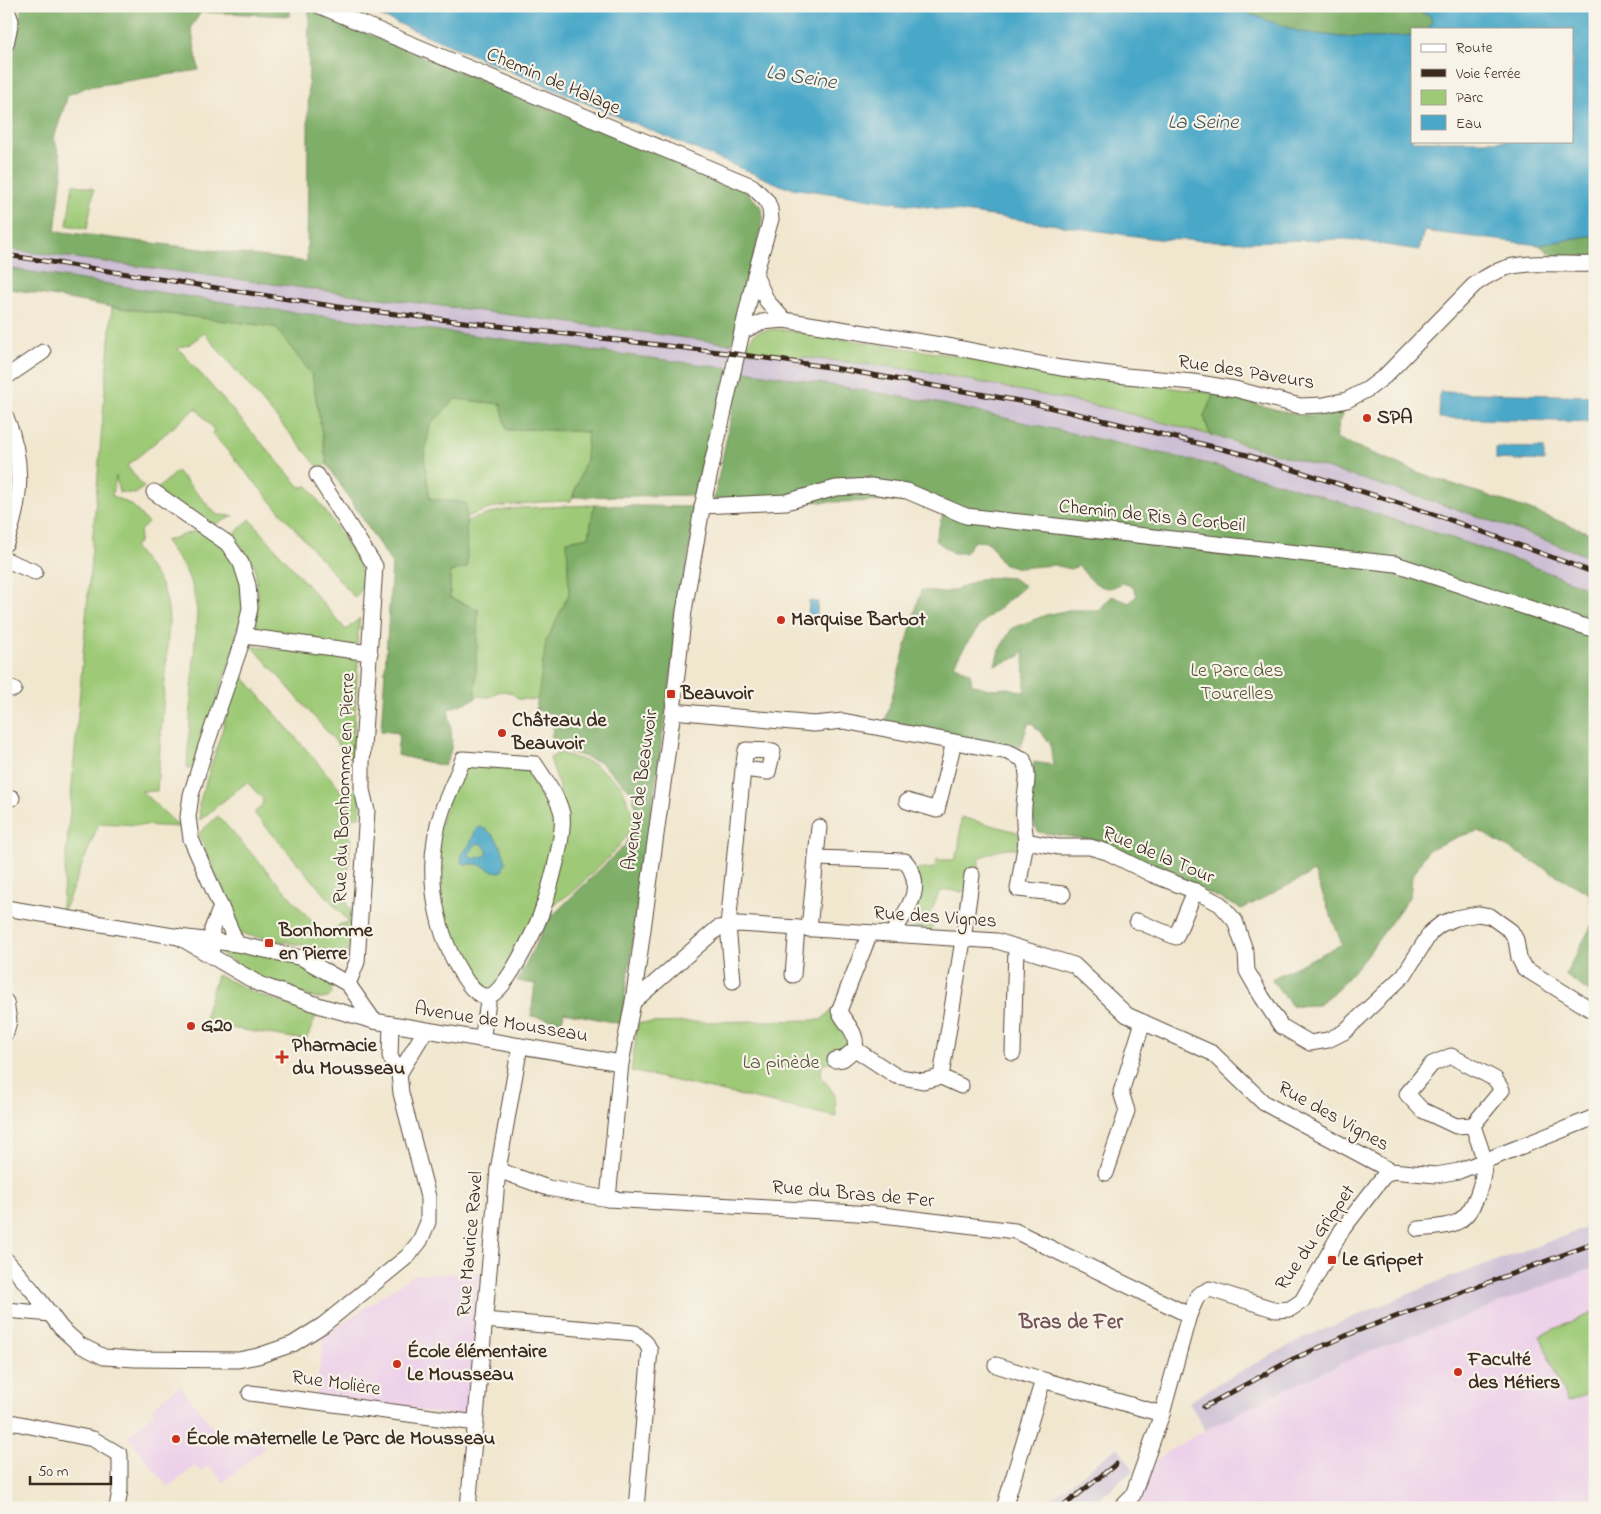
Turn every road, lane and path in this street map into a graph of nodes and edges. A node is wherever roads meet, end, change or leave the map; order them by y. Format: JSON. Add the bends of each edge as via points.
{"nodes":[{"id":1,"x":6,"y":6,"type":"edge"},
{"id":2,"x":320,"y":6,"type":"edge"},
{"id":3,"x":6,"y":44,"type":"edge"},
{"id":4,"x":767,"y":201,"type":"joint"},
{"id":5,"x":1595,"y":264,"type":"edge"},
{"id":6,"x":755,"y":275,"type":"junction"},
{"id":7,"x":784,"y":320,"type":"junction"},
{"id":8,"x":743,"y":331,"type":"junction"},
{"id":9,"x":43,"y":352,"type":"dead end"},
{"id":10,"x":6,"y":377,"type":"edge"},
{"id":11,"x":6,"y":417,"type":"edge"},
{"id":12,"x":317,"y":475,"type":"dead end"},
{"id":13,"x":154,"y":492,"type":"dead end"},
{"id":14,"x":702,"y":506,"type":"junction"},
{"id":15,"x":10,"y":518,"type":"edge"},
{"id":16,"x":6,"y":543,"type":"edge"},
{"id":17,"x":6,"y":560,"type":"edge"},
{"id":18,"x":35,"y":572,"type":"dead end"},
{"id":19,"x":1595,"y":630,"type":"edge"},
{"id":20,"x":244,"y":636,"type":"junction"},
{"id":21,"x":370,"y":653,"type":"junction"},
{"id":22,"x":672,"y":711,"type":"junction"},
{"id":23,"x":954,"y":742,"type":"junction"},
{"id":24,"x":744,"y":769,"type":"dead end"},
{"id":25,"x":907,"y":801,"type":"dead end"},
{"id":26,"x":819,"y":827,"type":"dead end"},
{"id":27,"x":1026,"y":841,"type":"junction"},
{"id":28,"x":816,"y":858,"type":"junction"},
{"id":29,"x":972,"y":875,"type":"dead end"},
{"id":30,"x":1195,"y":891,"type":"junction"},
{"id":31,"x":1063,"y":894,"type":"dead end"},
{"id":32,"x":221,"y":907,"type":"junction"},
{"id":33,"x":6,"y":908,"type":"edge"},
{"id":34,"x":1137,"y":921,"type":"dead end"},
{"id":35,"x":728,"y":926,"type":"junction"},
{"id":36,"x":803,"y":929,"type":"junction"},
{"id":37,"x":870,"y":933,"type":"junction"},
{"id":38,"x":892,"y":934,"type":"junction"},
{"id":39,"x":179,"y":938,"type":"junction"},
{"id":40,"x":211,"y":940,"type":"junction"},
{"id":41,"x":963,"y":940,"type":"junction"},
{"id":42,"x":237,"y":944,"type":"junction"},
{"id":43,"x":1016,"y":947,"type":"junction"},
{"id":44,"x":215,"y":959,"type":"junction"},
{"id":45,"x":793,"y":975,"type":"dead end"},
{"id":46,"x":733,"y":981,"type":"dead end"},
{"id":47,"x":348,"y":984,"type":"junction"},
{"id":48,"x":489,"y":996,"type":"junction"},
{"id":49,"x":6,"y":1002,"type":"edge"},
{"id":50,"x":633,"y":1002,"type":"junction"},
{"id":51,"x":1595,"y":1012,"type":"edge"},
{"id":52,"x":374,"y":1021,"type":"junction"},
{"id":53,"x":1143,"y":1022,"type":"junction"},
{"id":54,"x":390,"y":1025,"type":"junction"},
{"id":55,"x":425,"y":1031,"type":"junction"},
{"id":56,"x":6,"y":1033,"type":"edge"},
{"id":57,"x":482,"y":1040,"type":"junction"},
{"id":58,"x":520,"y":1046,"type":"junction"},
{"id":59,"x":855,"y":1049,"type":"junction"},
{"id":60,"x":1013,"y":1053,"type":"dead end"},
{"id":61,"x":836,"y":1060,"type":"dead end"},
{"id":62,"x":621,"y":1063,"type":"junction"},
{"id":63,"x":399,"y":1074,"type":"junction"},
{"id":64,"x":941,"y":1077,"type":"junction"},
{"id":65,"x":961,"y":1086,"type":"dead end"},
{"id":66,"x":1595,"y":1117,"type":"edge"},
{"id":67,"x":1473,"y":1125,"type":"junction"},
{"id":68,"x":1484,"y":1162,"type":"junction"},
{"id":69,"x":498,"y":1170,"type":"junction"},
{"id":70,"x":1391,"y":1172,"type":"junction"},
{"id":71,"x":1106,"y":1173,"type":"dead end"},
{"id":72,"x":608,"y":1199,"type":"junction"},
{"id":73,"x":1418,"y":1229,"type":"dead end"},
{"id":74,"x":6,"y":1260,"type":"edge"},
{"id":75,"x":6,"y":1310,"type":"edge"},
{"id":76,"x":51,"y":1314,"type":"junction"},
{"id":77,"x":1189,"y":1315,"type":"junction"},
{"id":78,"x":484,"y":1320,"type":"junction"},
{"id":79,"x":996,"y":1365,"type":"dead end"},
{"id":80,"x":1044,"y":1380,"type":"junction"},
{"id":81,"x":250,"y":1393,"type":"dead end"},
{"id":82,"x":1162,"y":1414,"type":"junction"},
{"id":83,"x":6,"y":1421,"type":"edge"},
{"id":84,"x":476,"y":1423,"type":"junction"},
{"id":85,"x":117,"y":1508,"type":"edge"},
{"id":86,"x":468,"y":1508,"type":"edge"},
{"id":87,"x":636,"y":1508,"type":"edge"},
{"id":88,"x":1004,"y":1508,"type":"edge"},
{"id":89,"x":1120,"y":1508,"type":"edge"}],
"edges":[{"from":1,"to":3,"type":"street","via":[[11,21]]},
{"from":2,"to":4,"type":"street","name":"Chemin de Halage","via":[[752,186]]},
{"from":4,"to":6,"type":"street","name":"Avenue de Beauvoir","via":[[771,219]]},
{"from":5,"to":7,"type":"street","name":"Rue des Paveurs","via":[[1528,265],[1508,267],[1489,274],[1474,285],[1385,376],[1347,400],[1324,405],[1300,406],[1193,382],[1061,368]]},
{"from":6,"to":7,"type":"street","via":[[767,301]]},
{"from":6,"to":8,"type":"street","name":"Avenue de Beauvoir"},
{"from":7,"to":8,"type":"street","name":"Rue des Paveurs","via":[[762,322]]},
{"from":8,"to":14,"type":"street","name":"Avenue de Beauvoir"},
{"from":9,"to":10,"type":"street"},
{"from":11,"to":15,"type":"street","via":[[17,451],[19,471],[19,492]]},
{"from":12,"to":21,"type":"street","name":"Rue du Bonhomme en Pierre","via":[[375,566]]},
{"from":13,"to":20,"type":"street","via":[[227,543],[241,564],[248,584],[250,608]]},
{"from":14,"to":19,"type":"street","name":"Chemin de Ris à Corbeil","via":[[786,502],[836,488],[871,486],[907,491],[966,516],[1396,564]]},
{"from":14,"to":22,"type":"street","name":"Avenue de Beauvoir","via":[[684,611]]},
{"from":15,"to":16,"type":"street"},
{"from":17,"to":18,"type":"street"},
{"from":20,"to":21,"type":"street","name":"Rue du Bonhomme en Pierre"},
{"from":20,"to":32,"type":"street","via":[[206,746],[188,817],[191,839]]},
{"from":21,"to":47,"type":"street","name":"Rue du Bonhomme en Pierre","via":[[362,790],[367,812],[357,962]]},
{"from":22,"to":23,"type":"street","via":[[814,724],[843,721]]},
{"from":22,"to":50,"type":"street","name":"Avenue de Beauvoir"},
{"from":23,"to":25,"type":"street","via":[[937,810]]},
{"from":23,"to":27,"type":"street","via":[[1008,752],[1023,759],[1028,768],[1023,825]]},
{"from":24,"to":35,"type":"street"},
{"from":26,"to":28,"type":"street"},
{"from":27,"to":30,"type":"street","name":"Rue de la Tour","via":[[1058,847],[1090,847],[1107,852]]},
{"from":27,"to":31,"type":"street","via":[[1018,889]]},
{"from":28,"to":36,"type":"street"},
{"from":28,"to":38,"type":"street","via":[[905,861],[913,870],[916,885],[912,900]]},
{"from":29,"to":41,"type":"street"},
{"from":30,"to":34,"type":"street","via":[[1176,937]]},
{"from":30,"to":51,"type":"street","name":"Rue de la Tour","via":[[1220,904],[1235,921],[1246,953],[1247,971],[1262,997],[1281,1026],[1310,1043],[1328,1040],[1344,1032],[1404,974],[1431,932],[1441,924],[1478,914],[1490,916],[1511,931],[1524,968]]},
{"from":32,"to":40,"type":"street"},
{"from":32,"to":42,"type":"street"},
{"from":33,"to":39,"type":"street","name":"Avenue de Mousseau"},
{"from":35,"to":36,"type":"street","name":"Rue des Vignes"},
{"from":35,"to":46,"type":"street"},
{"from":35,"to":50,"type":"street","name":"Rue des Vignes","via":[[718,928]]},
{"from":36,"to":37,"type":"street","name":"Rue des Vignes"},
{"from":36,"to":45,"type":"street"},
{"from":37,"to":38,"type":"street","name":"Rue des Vignes"},
{"from":37,"to":59,"type":"street","via":[[839,1011],[853,1030]]},
{"from":38,"to":41,"type":"street","name":"Rue des Vignes"},
{"from":39,"to":40,"type":"street","name":"Avenue de Mousseau"},
{"from":39,"to":44,"type":"street","name":"Avenue de Mousseau"},
{"from":40,"to":42,"type":"street","name":"Avenue de Mousseau"},
{"from":40,"to":44,"type":"street"},
{"from":41,"to":43,"type":"street","name":"Rue des Vignes","via":[[997,941]]},
{"from":41,"to":64,"type":"street"},
{"from":42,"to":47,"type":"street","name":"Avenue de Mousseau","via":[[302,958]]},
{"from":43,"to":53,"type":"street","name":"Rue des Vignes","via":[[1074,965],[1127,1015]]},
{"from":43,"to":60,"type":"street"},
{"from":44,"to":52,"type":"street","name":"Avenue de Mousseau","via":[[259,984]]},
{"from":47,"to":52,"type":"street","name":"Avenue de Mousseau"},
{"from":48,"to":48,"type":"street","via":[[480,995],[467,983],[454,962],[440,925],[432,880],[436,835],[463,759],[535,764],[562,813],[561,837],[540,915],[505,983]]},
{"from":48,"to":57,"type":"street"},
{"from":49,"to":56,"type":"street","via":[[9,1021]]},
{"from":50,"to":62,"type":"street","name":"Avenue de Beauvoir"},
{"from":52,"to":54,"type":"street","name":"Avenue de Mousseau"},
{"from":53,"to":70,"type":"street","name":"Rue des Vignes","via":[[1212,1053],[1264,1103]]},
{"from":53,"to":71,"type":"street","via":[[1121,1092],[1127,1111]]},
{"from":54,"to":55,"type":"street","name":"Avenue de Mousseau"},
{"from":54,"to":63,"type":"street","via":[[390,1056]]},
{"from":55,"to":57,"type":"street","name":"Avenue de Mousseau"},
{"from":55,"to":63,"type":"street"},
{"from":57,"to":58,"type":"street","name":"Avenue de Mousseau"},
{"from":58,"to":62,"type":"street","name":"Avenue de Mousseau"},
{"from":58,"to":69,"type":"street","name":"Rue Maurice Ravel"},
{"from":59,"to":61,"type":"street","via":[[843,1059]]},
{"from":59,"to":64,"type":"street","via":[[896,1076],[923,1081]]},
{"from":62,"to":72,"type":"street","name":"Avenue de Beauvoir"},
{"from":63,"to":76,"type":"street","via":[[428,1197],[428,1222],[420,1241],[408,1256],[323,1325],[293,1344],[238,1360],[135,1359],[104,1357],[80,1345]]},
{"from":64,"to":65,"type":"street"},
{"from":66,"to":68,"type":"street"},
{"from":67,"to":67,"type":"street","via":[[1502,1090],[1495,1078],[1451,1056],[1432,1064],[1407,1094],[1422,1110],[1456,1126]]},
{"from":67,"to":68,"type":"street"},
{"from":68,"to":70,"type":"street","via":[[1436,1175]]},
{"from":68,"to":73,"type":"street","via":[[1478,1194],[1471,1209],[1458,1222]]},
{"from":69,"to":72,"type":"street","name":"Rue du Bras de Fer","via":[[548,1188]]},
{"from":69,"to":78,"type":"street","name":"Rue Maurice Ravel"},
{"from":70,"to":77,"type":"street","name":"Rue du Grippet","via":[[1342,1230],[1302,1301],[1290,1309],[1276,1310],[1210,1289],[1198,1295]]},
{"from":72,"to":77,"type":"street","name":"Rue du Bras de Fer","via":[[874,1214],[1015,1232]]},
{"from":74,"to":76,"type":"street"},
{"from":75,"to":76,"type":"street"},
{"from":77,"to":82,"type":"street","name":"Rue du Grippet"},
{"from":78,"to":84,"type":"street","name":"Rue Maurice Ravel"},
{"from":78,"to":87,"type":"street","via":[[635,1334],[646,1343],[650,1350]]},
{"from":79,"to":80,"type":"street"},
{"from":80,"to":82,"type":"street"},
{"from":80,"to":88,"type":"street"},
{"from":81,"to":84,"type":"street","name":"Rue Molière"},
{"from":82,"to":89,"type":"street","name":"Rue du Grippet","via":[[1134,1495]]},
{"from":83,"to":85,"type":"street","via":[[93,1439],[120,1455]]},
{"from":84,"to":86,"type":"street","name":"Rue Maurice Ravel"}]}
